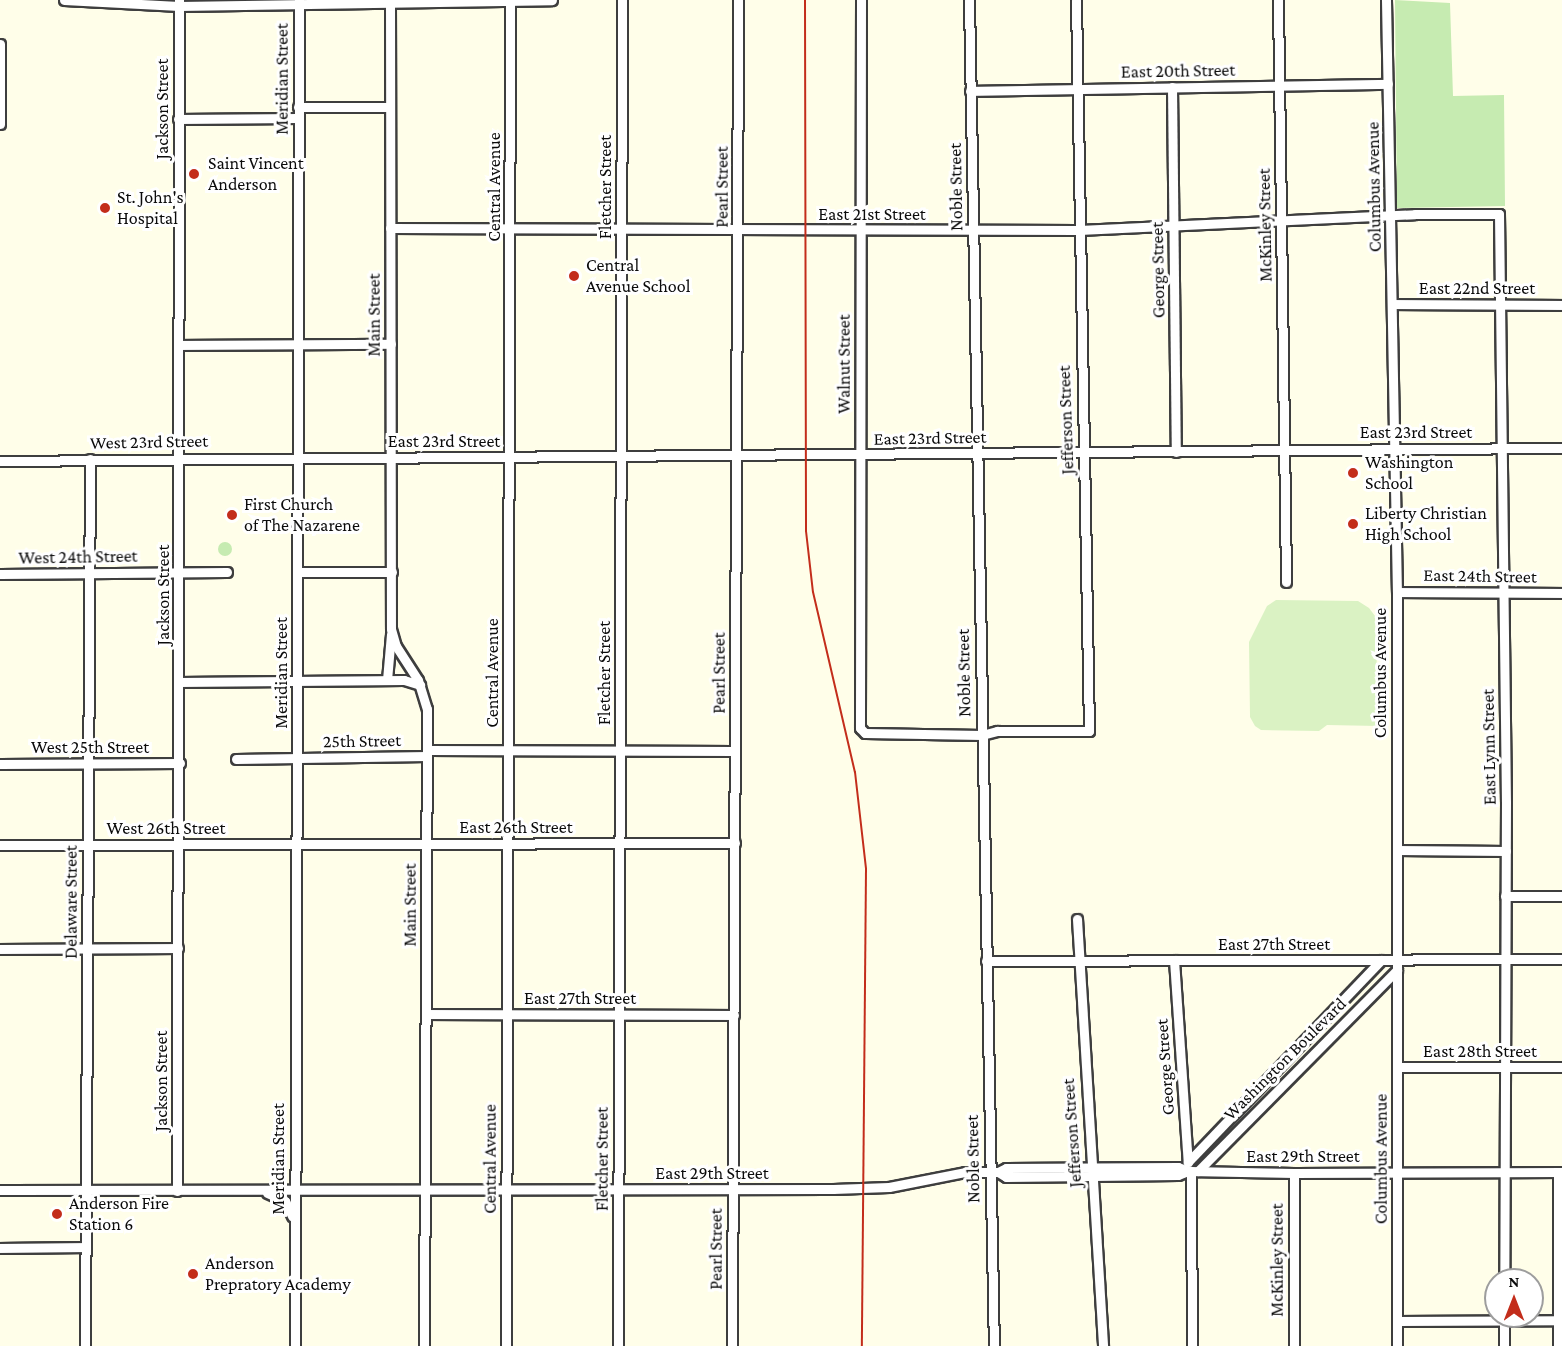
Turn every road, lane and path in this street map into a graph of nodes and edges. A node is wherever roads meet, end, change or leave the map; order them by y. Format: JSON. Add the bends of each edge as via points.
{"nodes":[{"id":1,"x":64,"y":0,"type":"edge"},
{"id":2,"x":552,"y":0,"type":"edge"},
{"id":3,"x":622,"y":0,"type":"edge"},
{"id":4,"x":738,"y":0,"type":"edge"},
{"id":5,"x":861,"y":0,"type":"edge"},
{"id":6,"x":969,"y":0,"type":"edge"},
{"id":7,"x":1076,"y":0,"type":"edge"},
{"id":8,"x":1278,"y":0,"type":"edge"},
{"id":9,"x":1386,"y":0,"type":"edge"},
{"id":10,"x":510,"y":1,"type":"edge"},
{"id":11,"x":390,"y":2,"type":"edge"},
{"id":12,"x":179,"y":3,"type":"edge"},
{"id":13,"x":299,"y":3,"type":"edge"},
{"id":14,"x":0,"y":44,"type":"edge"},
{"id":15,"x":1388,"y":84,"type":"junction"},
{"id":16,"x":1280,"y":86,"type":"junction"},
{"id":17,"x":1173,"y":87,"type":"junction"},
{"id":18,"x":1077,"y":89,"type":"junction"},
{"id":19,"x":970,"y":91,"type":"junction"},
{"id":20,"x":298,"y":107,"type":"junction"},
{"id":21,"x":390,"y":107,"type":"junction"},
{"id":22,"x":298,"y":118,"type":"junction"},
{"id":23,"x":178,"y":119,"type":"junction"},
{"id":24,"x":0,"y":124,"type":"edge"},
{"id":25,"x":1498,"y":214,"type":"joint"},
{"id":26,"x":1391,"y":215,"type":"junction"},
{"id":27,"x":1282,"y":221,"type":"junction"},
{"id":28,"x":1174,"y":226,"type":"junction"},
{"id":29,"x":390,"y":228,"type":"junction"},
{"id":30,"x":510,"y":228,"type":"junction"},
{"id":31,"x":622,"y":229,"type":"junction"},
{"id":32,"x":973,"y":230,"type":"junction"},
{"id":33,"x":1079,"y":230,"type":"junction"},
{"id":34,"x":738,"y":231,"type":"junction"},
{"id":35,"x":861,"y":231,"type":"junction"},
{"id":36,"x":1392,"y":304,"type":"junction"},
{"id":37,"x":1500,"y":305,"type":"junction"},
{"id":38,"x":1562,"y":305,"type":"edge"},
{"id":39,"x":297,"y":344,"type":"junction"},
{"id":40,"x":391,"y":344,"type":"junction"},
{"id":41,"x":179,"y":345,"type":"junction"},
{"id":42,"x":1501,"y":448,"type":"junction"},
{"id":43,"x":1562,"y":448,"type":"edge"},
{"id":44,"x":1395,"y":449,"type":"junction"},
{"id":45,"x":1284,"y":450,"type":"junction"},
{"id":46,"x":1176,"y":452,"type":"junction"},
{"id":47,"x":1082,"y":453,"type":"junction"},
{"id":48,"x":977,"y":454,"type":"junction"},
{"id":49,"x":860,"y":455,"type":"junction"},
{"id":50,"x":298,"y":457,"type":"junction"},
{"id":51,"x":391,"y":457,"type":"junction"},
{"id":52,"x":736,"y":457,"type":"junction"},
{"id":53,"x":509,"y":458,"type":"junction"},
{"id":54,"x":622,"y":458,"type":"junction"},
{"id":55,"x":90,"y":459,"type":"junction"},
{"id":56,"x":180,"y":459,"type":"junction"},
{"id":57,"x":0,"y":461,"type":"edge"},
{"id":58,"x":227,"y":572,"type":"dead end"},
{"id":59,"x":298,"y":572,"type":"junction"},
{"id":60,"x":392,"y":572,"type":"junction"},
{"id":61,"x":89,"y":573,"type":"junction"},
{"id":62,"x":179,"y":573,"type":"junction"},
{"id":63,"x":0,"y":574,"type":"edge"},
{"id":64,"x":1286,"y":582,"type":"dead end"},
{"id":65,"x":1397,"y":592,"type":"junction"},
{"id":66,"x":1503,"y":592,"type":"junction"},
{"id":67,"x":1562,"y":593,"type":"edge"},
{"id":68,"x":391,"y":629,"type":"junction"},
{"id":69,"x":387,"y":680,"type":"junction"},
{"id":70,"x":298,"y":681,"type":"junction"},
{"id":71,"x":179,"y":682,"type":"junction"},
{"id":72,"x":420,"y":685,"type":"junction"},
{"id":73,"x":982,"y":735,"type":"junction"},
{"id":74,"x":508,"y":750,"type":"junction"},
{"id":75,"x":735,"y":751,"type":"junction"},
{"id":76,"x":620,"y":752,"type":"junction"},
{"id":77,"x":427,"y":753,"type":"junction"},
{"id":78,"x":297,"y":758,"type":"junction"},
{"id":79,"x":236,"y":759,"type":"dead end"},
{"id":80,"x":88,"y":763,"type":"junction"},
{"id":81,"x":180,"y":763,"type":"junction"},
{"id":82,"x":0,"y":764,"type":"edge"},
{"id":83,"x":508,"y":843,"type":"junction"},
{"id":84,"x":620,"y":843,"type":"junction"},
{"id":85,"x":735,"y":843,"type":"junction"},
{"id":86,"x":179,"y":844,"type":"junction"},
{"id":87,"x":297,"y":844,"type":"junction"},
{"id":88,"x":427,"y":844,"type":"junction"},
{"id":89,"x":0,"y":845,"type":"edge"},
{"id":90,"x":88,"y":845,"type":"junction"},
{"id":91,"x":1397,"y":850,"type":"junction"},
{"id":92,"x":1506,"y":850,"type":"junction"},
{"id":93,"x":1505,"y":896,"type":"junction"},
{"id":94,"x":1562,"y":896,"type":"edge"},
{"id":95,"x":1077,"y":919,"type":"dead end"},
{"id":96,"x":87,"y":948,"type":"junction"},
{"id":97,"x":178,"y":948,"type":"junction"},
{"id":98,"x":0,"y":949,"type":"edge"},
{"id":99,"x":1562,"y":958,"type":"edge"},
{"id":100,"x":1504,"y":959,"type":"junction"},
{"id":101,"x":1078,"y":960,"type":"junction"},
{"id":102,"x":1174,"y":960,"type":"junction"},
{"id":103,"x":1381,"y":960,"type":"junction"},
{"id":104,"x":1397,"y":960,"type":"junction"},
{"id":105,"x":986,"y":961,"type":"junction"},
{"id":106,"x":1397,"y":970,"type":"junction"},
{"id":107,"x":427,"y":1014,"type":"junction"},
{"id":108,"x":507,"y":1014,"type":"junction"},
{"id":109,"x":619,"y":1014,"type":"junction"},
{"id":110,"x":734,"y":1015,"type":"junction"},
{"id":111,"x":1397,"y":1067,"type":"junction"},
{"id":112,"x":1504,"y":1067,"type":"junction"},
{"id":113,"x":1562,"y":1067,"type":"edge"},
{"id":114,"x":1191,"y":1169,"type":"junction"},
{"id":115,"x":994,"y":1172,"type":"junction"},
{"id":116,"x":1091,"y":1172,"type":"junction"},
{"id":117,"x":1560,"y":1172,"type":"edge"},
{"id":118,"x":1294,"y":1173,"type":"junction"},
{"id":119,"x":1397,"y":1173,"type":"junction"},
{"id":120,"x":1504,"y":1173,"type":"junction"},
{"id":121,"x":424,"y":1189,"type":"junction"},
{"id":122,"x":618,"y":1189,"type":"junction"},
{"id":123,"x":733,"y":1189,"type":"junction"},
{"id":124,"x":0,"y":1190,"type":"edge"},
{"id":125,"x":246,"y":1190,"type":"junction"},
{"id":126,"x":294,"y":1190,"type":"junction"},
{"id":127,"x":507,"y":1190,"type":"junction"},
{"id":128,"x":86,"y":1191,"type":"junction"},
{"id":129,"x":177,"y":1191,"type":"junction"},
{"id":130,"x":295,"y":1228,"type":"junction"},
{"id":131,"x":85,"y":1247,"type":"junction"},
{"id":132,"x":0,"y":1248,"type":"edge"},
{"id":133,"x":1504,"y":1268,"type":"edge"},
{"id":134,"x":1560,"y":1278,"type":"edge"},
{"id":135,"x":1484,"y":1319,"type":"edge"},
{"id":136,"x":1544,"y":1319,"type":"edge"},
{"id":137,"x":1560,"y":1320,"type":"edge"},
{"id":138,"x":1397,"y":1321,"type":"junction"},
{"id":139,"x":1504,"y":1328,"type":"edge"},
{"id":140,"x":85,"y":1346,"type":"edge"},
{"id":141,"x":295,"y":1346,"type":"edge"},
{"id":142,"x":424,"y":1346,"type":"edge"},
{"id":143,"x":506,"y":1346,"type":"edge"},
{"id":144,"x":618,"y":1346,"type":"edge"},
{"id":145,"x":732,"y":1346,"type":"edge"},
{"id":146,"x":994,"y":1346,"type":"edge"},
{"id":147,"x":1103,"y":1346,"type":"edge"},
{"id":148,"x":1192,"y":1346,"type":"edge"},
{"id":149,"x":1294,"y":1346,"type":"edge"},
{"id":150,"x":1397,"y":1346,"type":"edge"},
{"id":151,"x":1504,"y":1346,"type":"edge"},
{"id":152,"x":1558,"y":1346,"type":"edge"}],
"edges":[{"from":1,"to":12,"type":"street"},
{"from":2,"to":10,"type":"street"},
{"from":3,"to":31,"type":"street","name":"Fletcher Street"},
{"from":4,"to":34,"type":"street","name":"Pearl Street"},
{"from":5,"to":35,"type":"street","name":"Walnut Street"},
{"from":6,"to":19,"type":"street","name":"Noble Street"},
{"from":7,"to":18,"type":"street","name":"Jefferson Street"},
{"from":8,"to":16,"type":"street","name":"McKinley Street"},
{"from":9,"to":15,"type":"street","name":"Columbus Avenue"},
{"from":10,"to":11,"type":"street"},
{"from":10,"to":30,"type":"street","name":"Central Avenue"},
{"from":11,"to":13,"type":"street"},
{"from":11,"to":21,"type":"street","name":"Main Street"},
{"from":12,"to":13,"type":"street"},
{"from":12,"to":23,"type":"street","name":"Jackson Street"},
{"from":13,"to":20,"type":"street","name":"Meridian Street"},
{"from":14,"to":24,"type":"street"},
{"from":15,"to":16,"type":"street","name":"East 20th Street"},
{"from":15,"to":26,"type":"street","name":"Columbus Avenue"},
{"from":16,"to":17,"type":"street","name":"East 20th Street"},
{"from":16,"to":27,"type":"street","name":"McKinley Street"},
{"from":17,"to":18,"type":"street","name":"East 20th Street"},
{"from":17,"to":28,"type":"street","name":"George Street"},
{"from":18,"to":19,"type":"street","name":"East 20th Street"},
{"from":18,"to":33,"type":"street","name":"Jefferson Street"},
{"from":19,"to":32,"type":"street","name":"Noble Street"},
{"from":20,"to":21,"type":"street"},
{"from":20,"to":22,"type":"street","name":"Meridian Street"},
{"from":21,"to":29,"type":"street","name":"Main Street"},
{"from":22,"to":23,"type":"street"},
{"from":22,"to":39,"type":"street","name":"Meridian Street"},
{"from":23,"to":41,"type":"street","name":"Jackson Street"},
{"from":25,"to":26,"type":"street","name":"East 21st Street"},
{"from":25,"to":37,"type":"street","name":"East Lynn Street"},
{"from":26,"to":27,"type":"street","name":"East 21st Street"},
{"from":26,"to":36,"type":"street","name":"Columbus Avenue"},
{"from":27,"to":28,"type":"street","name":"East 21st Street"},
{"from":27,"to":45,"type":"street","name":"McKinley Street"},
{"from":28,"to":33,"type":"street","name":"East 21st Street"},
{"from":28,"to":46,"type":"street","name":"George Street"},
{"from":29,"to":30,"type":"street","name":"East 21st Street"},
{"from":29,"to":40,"type":"street","name":"Main Street"},
{"from":30,"to":31,"type":"street","name":"East 21st Street"},
{"from":30,"to":53,"type":"street","name":"Central Avenue"},
{"from":31,"to":34,"type":"street","name":"East 21st Street"},
{"from":31,"to":54,"type":"street","name":"Fletcher Street"},
{"from":32,"to":33,"type":"street","name":"East 21st Street"},
{"from":32,"to":35,"type":"street","name":"East 21st Street"},
{"from":32,"to":48,"type":"street","name":"Noble Street"},
{"from":33,"to":47,"type":"street","name":"Jefferson Street"},
{"from":34,"to":35,"type":"street","name":"East 21st Street"},
{"from":34,"to":52,"type":"street","name":"Pearl Street"},
{"from":35,"to":49,"type":"street","name":"Walnut Street"},
{"from":36,"to":37,"type":"street","name":"East 22nd Street"},
{"from":36,"to":44,"type":"street","name":"Columbus Avenue"},
{"from":37,"to":38,"type":"street","name":"East 22nd Street"},
{"from":37,"to":42,"type":"street","name":"East Lynn Street"},
{"from":39,"to":40,"type":"street"},
{"from":39,"to":41,"type":"street"},
{"from":39,"to":50,"type":"street","name":"Meridian Street"},
{"from":40,"to":51,"type":"street","name":"Main Street"},
{"from":41,"to":56,"type":"street","name":"Jackson Street"},
{"from":42,"to":43,"type":"street","name":"East 23rd Street"},
{"from":42,"to":44,"type":"street","name":"East 23rd Street"},
{"from":42,"to":66,"type":"street","name":"East Lynn Street"},
{"from":44,"to":45,"type":"street","name":"East 23rd Street"},
{"from":44,"to":65,"type":"street","name":"Columbus Avenue"},
{"from":45,"to":46,"type":"street","name":"East 23rd Street"},
{"from":45,"to":64,"type":"street","name":"McKinley Street"},
{"from":46,"to":47,"type":"street","name":"East 23rd Street"},
{"from":47,"to":48,"type":"street","name":"East 23rd Street"},
{"from":47,"to":73,"type":"street","name":"Jefferson Street","via":[[1089,731],[998,731]]},
{"from":48,"to":49,"type":"street","name":"East 23rd Street"},
{"from":48,"to":73,"type":"street","name":"Noble Street"},
{"from":49,"to":52,"type":"street","name":"East 23rd Street"},
{"from":49,"to":73,"type":"street","name":"Walnut Street","via":[[860,728],[865,733]]},
{"from":50,"to":51,"type":"street","name":"East 23rd Street"},
{"from":50,"to":56,"type":"street","name":"West 23rd Street"},
{"from":50,"to":59,"type":"street","name":"Meridian Street"},
{"from":51,"to":53,"type":"street","name":"East 23rd Street"},
{"from":51,"to":60,"type":"street","name":"Main Street"},
{"from":52,"to":54,"type":"street","name":"East 23rd Street"},
{"from":52,"to":75,"type":"street","name":"Pearl Street"},
{"from":53,"to":54,"type":"street","name":"East 23rd Street"},
{"from":53,"to":74,"type":"street","name":"Central Avenue"},
{"from":54,"to":76,"type":"street","name":"Fletcher Street"},
{"from":55,"to":56,"type":"street","name":"West 23rd Street"},
{"from":55,"to":57,"type":"street","name":"West 23rd Street"},
{"from":55,"to":61,"type":"street","name":"Delaware Street"},
{"from":56,"to":62,"type":"street","name":"Jackson Street"},
{"from":58,"to":62,"type":"street","name":"West 24th Street"},
{"from":59,"to":60,"type":"street"},
{"from":59,"to":70,"type":"street","name":"Meridian Street"},
{"from":60,"to":68,"type":"street","name":"Main Street"},
{"from":61,"to":62,"type":"street","name":"West 24th Street"},
{"from":61,"to":63,"type":"street","name":"West 24th Street"},
{"from":61,"to":80,"type":"street","name":"Delaware Street"},
{"from":62,"to":71,"type":"street","name":"Jackson Street"},
{"from":65,"to":66,"type":"street","name":"East 24th Street"},
{"from":65,"to":91,"type":"street","name":"Columbus Avenue"},
{"from":66,"to":67,"type":"street","name":"East 24th Street"},
{"from":66,"to":92,"type":"street","name":"East Lynn Street"},
{"from":68,"to":69,"type":"street","name":"Main Street"},
{"from":68,"to":72,"type":"street","name":"Main Street","via":[[396,646]]},
{"from":69,"to":70,"type":"street"},
{"from":69,"to":72,"type":"street"},
{"from":70,"to":71,"type":"street"},
{"from":70,"to":78,"type":"street","name":"Meridian Street"},
{"from":71,"to":81,"type":"street","name":"Jackson Street"},
{"from":72,"to":77,"type":"street","name":"Main Street","via":[[427,709]]},
{"from":73,"to":105,"type":"street","name":"Noble Street"},
{"from":74,"to":76,"type":"street","name":"25th Street"},
{"from":74,"to":77,"type":"street","name":"25th Street"},
{"from":74,"to":83,"type":"street","name":"Central Avenue"},
{"from":75,"to":76,"type":"street","name":"25th Street"},
{"from":75,"to":85,"type":"street","name":"Pearl Street"},
{"from":76,"to":84,"type":"street","name":"Fletcher Street"},
{"from":77,"to":78,"type":"street","name":"25th Street"},
{"from":77,"to":88,"type":"street","name":"Main Street"},
{"from":78,"to":79,"type":"street"},
{"from":78,"to":87,"type":"street","name":"Meridian Street"},
{"from":80,"to":81,"type":"street","name":"West 25th Street"},
{"from":80,"to":82,"type":"street","name":"West 25th Street"},
{"from":80,"to":90,"type":"street","name":"Delaware Street"},
{"from":81,"to":86,"type":"street","name":"Jackson Street"},
{"from":83,"to":84,"type":"street","name":"East 26th Street"},
{"from":83,"to":88,"type":"street","name":"East 26th Street"},
{"from":83,"to":108,"type":"street","name":"Central Avenue"},
{"from":84,"to":85,"type":"street","name":"East 26th Street"},
{"from":84,"to":109,"type":"street","name":"Fletcher Street"},
{"from":85,"to":110,"type":"street","name":"Pearl Street"},
{"from":86,"to":87,"type":"street","name":"West 26th Street"},
{"from":86,"to":90,"type":"street","name":"West 26th Street"},
{"from":86,"to":97,"type":"street","name":"Jackson Street"},
{"from":87,"to":88,"type":"street","name":"East 26th Street"},
{"from":87,"to":126,"type":"street","name":"Meridian Street"},
{"from":88,"to":107,"type":"street","name":"Main Street"},
{"from":89,"to":90,"type":"street","name":"West 26th Street"},
{"from":90,"to":96,"type":"street","name":"Delaware Street"},
{"from":91,"to":92,"type":"street"},
{"from":91,"to":104,"type":"street","name":"Columbus Avenue"},
{"from":92,"to":93,"type":"street","name":"East Lynn Street"},
{"from":93,"to":94,"type":"street"},
{"from":93,"to":100,"type":"street","name":"East Lynn Street"},
{"from":95,"to":101,"type":"street","name":"Jefferson Street"},
{"from":96,"to":97,"type":"street"},
{"from":96,"to":98,"type":"street"},
{"from":96,"to":128,"type":"street","name":"Delaware Street"},
{"from":97,"to":129,"type":"street","name":"Jackson Street"},
{"from":99,"to":100,"type":"street","name":"East 27th Street"},
{"from":100,"to":104,"type":"street","name":"East 27th Street"},
{"from":100,"to":112,"type":"street","name":"East Lynn Street"},
{"from":101,"to":102,"type":"street","name":"East 27th Street"},
{"from":101,"to":105,"type":"street","name":"East 27th Street"},
{"from":101,"to":116,"type":"street","name":"Jefferson Street"},
{"from":102,"to":103,"type":"street","name":"East 27th Street"},
{"from":102,"to":114,"type":"street","name":"George Street"},
{"from":103,"to":104,"type":"street","name":"East 27th Street"},
{"from":103,"to":114,"type":"street","name":"Washington Boulevard"},
{"from":104,"to":106,"type":"street","name":"Columbus Avenue"},
{"from":105,"to":115,"type":"street","name":"Noble Street"},
{"from":106,"to":111,"type":"street","name":"Columbus Avenue"},
{"from":106,"to":114,"type":"street","name":"Washington Boulevard"},
{"from":107,"to":108,"type":"street","name":"East 27th Street"},
{"from":107,"to":121,"type":"street","name":"Main Street"},
{"from":108,"to":109,"type":"street","name":"East 27th Street"},
{"from":108,"to":127,"type":"street","name":"Central Avenue"},
{"from":109,"to":110,"type":"street","name":"East 27th Street"},
{"from":109,"to":122,"type":"street","name":"Fletcher Street"},
{"from":110,"to":123,"type":"street","name":"Pearl Street"},
{"from":111,"to":112,"type":"street","name":"East 28th Street"},
{"from":111,"to":119,"type":"street","name":"Columbus Avenue"},
{"from":112,"to":113,"type":"street","name":"East 28th Street"},
{"from":112,"to":120,"type":"street","name":"East Lynn Street"},
{"from":114,"to":116,"type":"street","name":"East 29th Street","via":[[1178,1175]]},
{"from":114,"to":118,"type":"street","name":"East 29th Street"},
{"from":114,"to":148,"type":"street","name":"George Street"},
{"from":115,"to":116,"type":"street","name":"East 29th Street","via":[[1006,1168]]},
{"from":115,"to":123,"type":"street","name":"East 29th Street","via":[[934,1175],[881,1187]]},
{"from":115,"to":146,"type":"street","name":"Noble Street"},
{"from":116,"to":147,"type":"street","name":"Jefferson Street"},
{"from":117,"to":120,"type":"street","name":"East 29th Street"},
{"from":117,"to":134,"type":"street"},
{"from":118,"to":119,"type":"street","name":"East 29th Street"},
{"from":118,"to":149,"type":"street","name":"McKinley Street"},
{"from":119,"to":120,"type":"street","name":"East 29th Street"},
{"from":119,"to":138,"type":"street","name":"Columbus Avenue"},
{"from":120,"to":133,"type":"street","name":"East Lynn Street"},
{"from":121,"to":126,"type":"street","name":"East 29th Street"},
{"from":121,"to":127,"type":"street","name":"East 29th Street"},
{"from":121,"to":142,"type":"street","name":"Main Street"},
{"from":122,"to":123,"type":"street","name":"East 29th Street"},
{"from":122,"to":127,"type":"street","name":"East 29th Street"},
{"from":122,"to":144,"type":"street","name":"Fletcher Street"},
{"from":123,"to":145,"type":"street","name":"Pearl Street"},
{"from":124,"to":128,"type":"street"},
{"from":125,"to":126,"type":"street","name":"East 29th Street"},
{"from":125,"to":129,"type":"street"},
{"from":125,"to":130,"type":"street","via":[[279,1197],[292,1212]]},
{"from":126,"to":130,"type":"street","name":"Meridian Street"},
{"from":127,"to":143,"type":"street","name":"Central Avenue"},
{"from":128,"to":129,"type":"street"},
{"from":128,"to":131,"type":"street","name":"Delaware Street"},
{"from":130,"to":141,"type":"street","name":"Meridian Street"},
{"from":131,"to":132,"type":"street"},
{"from":131,"to":140,"type":"street","name":"Delaware Street"},
{"from":134,"to":137,"type":"street"},
{"from":135,"to":138,"type":"street"},
{"from":136,"to":137,"type":"street"},
{"from":137,"to":152,"type":"street"},
{"from":138,"to":150,"type":"street","name":"Columbus Avenue"},
{"from":139,"to":151,"type":"street"}]}
